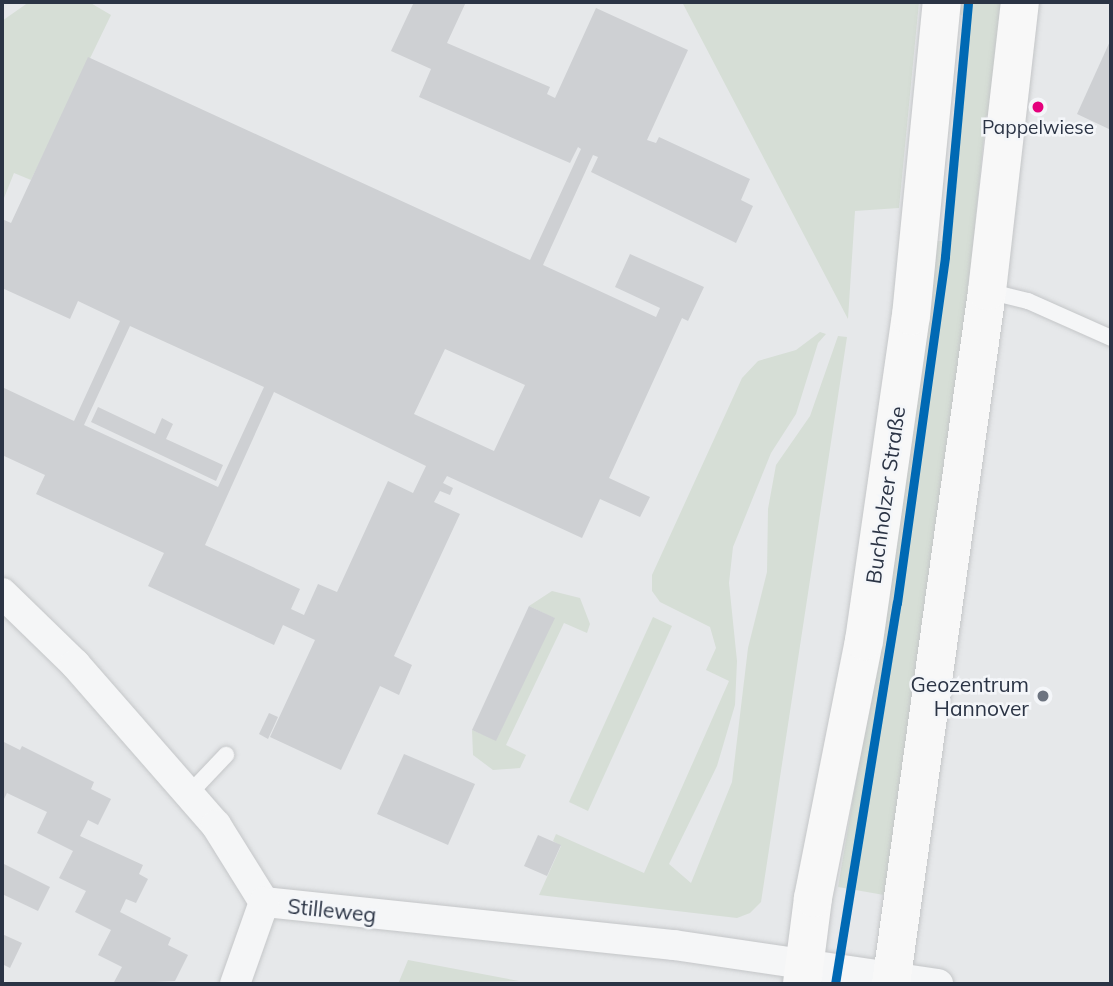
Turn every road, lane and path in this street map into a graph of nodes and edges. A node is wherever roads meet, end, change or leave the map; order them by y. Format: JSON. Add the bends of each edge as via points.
{"nodes":[{"id":1,"x":942,"y":2,"type":"edge"},
{"id":2,"x":1020,"y":2,"type":"edge"},
{"id":3,"x":987,"y":291,"type":"junction"},
{"id":4,"x":1111,"y":338,"type":"edge"},
{"id":5,"x":2,"y":593,"type":"edge"},
{"id":6,"x":226,"y":755,"type":"dead end"},
{"id":7,"x":189,"y":794,"type":"junction"},
{"id":8,"x":264,"y":902,"type":"junction"},
{"id":9,"x":804,"y":974,"type":"edge"},
{"id":10,"x":891,"y":981,"type":"edge"},
{"id":11,"x":235,"y":984,"type":"edge"},
{"id":12,"x":939,"y":984,"type":"edge"}],
"edges":[{"from":1,"to":9,"type":"main road","name":"Buchholzer Straße","via":[[911,316],[864,640],[813,898]]},
{"from":2,"to":3,"type":"main road"},
{"from":3,"to":4,"type":"lane","via":[[1028,302]]},
{"from":3,"to":10,"type":"main road"},
{"from":5,"to":7,"type":"street","name":"Stilleweg","via":[[75,664]]},
{"from":6,"to":7,"type":"lane"},
{"from":7,"to":8,"type":"street","name":"Stilleweg","via":[[216,825]]},
{"from":8,"to":9,"type":"street","name":"Stilleweg","via":[[674,945]]},
{"from":8,"to":11,"type":"street"},
{"from":9,"to":10,"type":"street"},
{"from":10,"to":12,"type":"street"}]}
